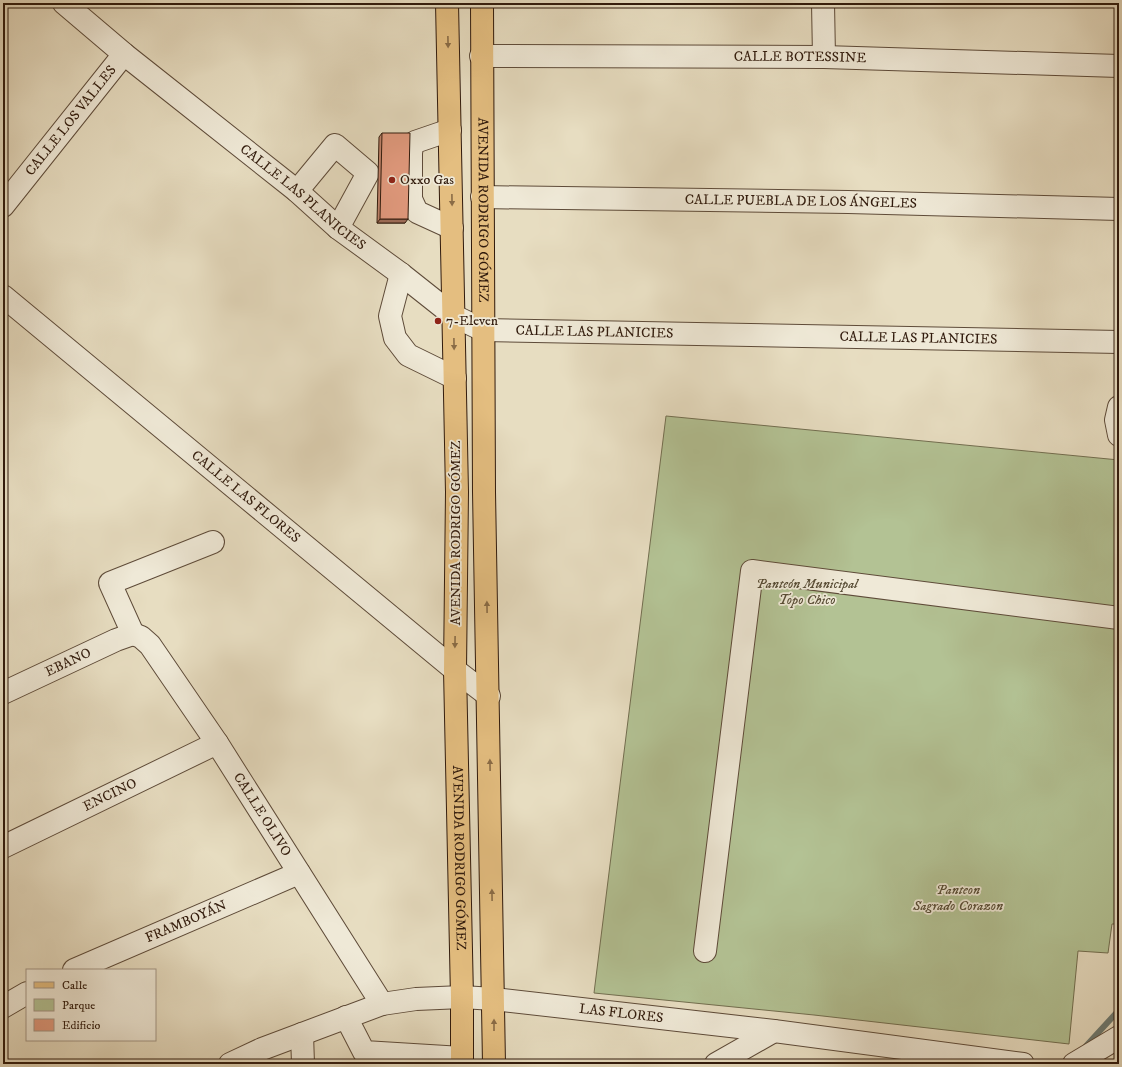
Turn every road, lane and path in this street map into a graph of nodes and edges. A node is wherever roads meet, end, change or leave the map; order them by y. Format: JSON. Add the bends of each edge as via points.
{"nodes":[{"id":1,"x":64,"y":3,"type":"edge"},
{"id":2,"x":447,"y":3,"type":"edge"},
{"id":3,"x":482,"y":3,"type":"edge"},
{"id":4,"x":823,"y":3,"type":"edge"},
{"id":5,"x":124,"y":54,"type":"junction"},
{"id":6,"x":481,"y":56,"type":"junction"},
{"id":7,"x":824,"y":57,"type":"junction"},
{"id":8,"x":1119,"y":66,"type":"edge"},
{"id":9,"x":450,"y":130,"type":"junction"},
{"id":10,"x":296,"y":191,"type":"junction"},
{"id":11,"x":482,"y":197,"type":"junction"},
{"id":12,"x":3,"y":206,"type":"edge"},
{"id":13,"x":1119,"y":209,"type":"edge"},
{"id":14,"x":338,"y":228,"type":"junction"},
{"id":15,"x":452,"y":228,"type":"junction"},
{"id":16,"x":402,"y":274,"type":"junction"},
{"id":17,"x":3,"y":296,"type":"edge"},
{"id":18,"x":454,"y":316,"type":"junction"},
{"id":19,"x":483,"y":330,"type":"junction"},
{"id":20,"x":1119,"y":342,"type":"edge"},
{"id":21,"x":455,"y":378,"type":"junction"},
{"id":22,"x":457,"y":492,"type":"junction"},
{"id":23,"x":484,"y":492,"type":"junction"},
{"id":24,"x":213,"y":542,"type":"dead end"},
{"id":25,"x":1119,"y":618,"type":"edge"},
{"id":26,"x":133,"y":634,"type":"junction"},
{"id":27,"x":455,"y":670,"type":"junction"},
{"id":28,"x":3,"y":693,"type":"edge"},
{"id":29,"x":489,"y":696,"type":"junction"},
{"id":30,"x":217,"y":743,"type":"junction"},
{"id":31,"x":3,"y":847,"type":"edge"},
{"id":32,"x":299,"y":873,"type":"junction"},
{"id":33,"x":705,"y":951,"type":"dead end"},
{"id":34,"x":76,"y":969,"type":"edge"},
{"id":35,"x":26,"y":994,"type":"edge"},
{"id":36,"x":462,"y":997,"type":"junction"},
{"id":37,"x":494,"y":998,"type":"junction"},
{"id":38,"x":382,"y":1004,"type":"junction"},
{"id":39,"x":3,"y":1007,"type":"edge"},
{"id":40,"x":346,"y":1017,"type":"junction"},
{"id":41,"x":774,"y":1031,"type":"junction"},
{"id":42,"x":302,"y":1034,"type":"junction"},
{"id":43,"x":1119,"y":1037,"type":"edge"},
{"id":44,"x":462,"y":1061,"type":"edge"},
{"id":45,"x":230,"y":1064,"type":"edge"},
{"id":46,"x":303,"y":1064,"type":"edge"},
{"id":47,"x":494,"y":1064,"type":"edge"},
{"id":48,"x":716,"y":1064,"type":"edge"},
{"id":49,"x":1023,"y":1064,"type":"edge"},
{"id":50,"x":1074,"y":1064,"type":"edge"}],
"edges":[{"from":1,"to":5,"type":"street","name":"CALLE LAS PLANICIES"},
{"from":2,"to":9,"type":"main road","name":"AVENIDA RODRIGO GÓMEZ","one_way":true},
{"from":3,"to":6,"type":"main road","name":"AVENIDA RODRIGO GÓMEZ"},
{"from":4,"to":7,"type":"street"},
{"from":5,"to":10,"type":"street","name":"CALLE LAS PLANICIES"},
{"from":5,"to":12,"type":"street","name":"CALLE LOS VALLES"},
{"from":6,"to":7,"type":"street","name":"CALLE BOTESSINE"},
{"from":6,"to":11,"type":"main road","name":"AVENIDA RODRIGO GÓMEZ"},
{"from":7,"to":8,"type":"street","name":"CALLE BOTESSINE"},
{"from":9,"to":15,"type":"main road","name":"AVENIDA RODRIGO GÓMEZ","one_way":true},
{"from":9,"to":15,"type":"street","via":[[415,142],[412,146],[411,199],[417,212]]},
{"from":10,"to":14,"type":"street","name":"CALLE LAS PLANICIES"},
{"from":10,"to":14,"type":"street","via":[[335,145],[368,173]]},
{"from":11,"to":13,"type":"street","name":"CALLE PUEBLA DE LOS ÁNGELES"},
{"from":11,"to":19,"type":"main road","name":"AVENIDA RODRIGO GÓMEZ"},
{"from":14,"to":16,"type":"street","name":"CALLE LAS PLANICIES"},
{"from":15,"to":18,"type":"main road","name":"AVENIDA RODRIGO GÓMEZ"},
{"from":16,"to":18,"type":"street","name":"CALLE LAS PLANICIES"},
{"from":16,"to":21,"type":"street","via":[[390,316],[395,338],[408,356]]},
{"from":17,"to":27,"type":"street","name":"CALLE LAS FLORES"},
{"from":18,"to":19,"type":"street","name":"CALLE LAS PLANICIES"},
{"from":18,"to":21,"type":"main road","name":"AVENIDA RODRIGO GÓMEZ","one_way":true},
{"from":19,"to":20,"type":"street","name":"CALLE LAS PLANICIES"},
{"from":19,"to":23,"type":"main road","name":"AVENIDA RODRIGO GÓMEZ"},
{"from":21,"to":22,"type":"main road","name":"AVENIDA RODRIGO GÓMEZ"},
{"from":22,"to":23,"type":"main road"},
{"from":22,"to":27,"type":"main road","name":"AVENIDA RODRIGO GÓMEZ","one_way":true},
{"from":29,"to":23,"type":"main road","name":"AVENIDA RODRIGO GÓMEZ","one_way":true},
{"from":24,"to":26,"type":"street","via":[[110,583]]},
{"from":25,"to":33,"type":"street","via":[[752,571]]},
{"from":26,"to":28,"type":"street","name":"EBANO"},
{"from":26,"to":30,"type":"street","name":"CALLE OLIVO","via":[[150,645]]},
{"from":27,"to":29,"type":"street","name":"CALLE LAS FLORES"},
{"from":27,"to":36,"type":"main road","name":"AVENIDA RODRIGO GÓMEZ"},
{"from":37,"to":29,"type":"main road","name":"AVENIDA RODRIGO GÓMEZ","one_way":true},
{"from":30,"to":31,"type":"street","name":"ENCINO"},
{"from":30,"to":32,"type":"street","name":"CALLE OLIVO"},
{"from":32,"to":34,"type":"street","name":"FRAMBOYÁN"},
{"from":32,"to":38,"type":"street","name":"CALLE OLIVO"},
{"from":35,"to":39,"type":"street"},
{"from":36,"to":37,"type":"street","name":"LAS FLORES"},
{"from":36,"to":38,"type":"street","name":"LAS FLORES","via":[[416,999]]},
{"from":36,"to":44,"type":"main road","name":"AVENIDA RODRIGO GÓMEZ"},
{"from":37,"to":41,"type":"street","name":"LAS FLORES"},
{"from":47,"to":37,"type":"main road","name":"AVENIDA RODRIGO GÓMEZ","one_way":true},
{"from":38,"to":40,"type":"street","name":"LAS FLORES"},
{"from":40,"to":42,"type":"street","name":"LAS FLORES"},
{"from":40,"to":44,"type":"street","via":[[364,1052]]},
{"from":41,"to":48,"type":"street"},
{"from":41,"to":49,"type":"street","name":"LAS FLORES"},
{"from":42,"to":45,"type":"street","name":"LAS FLORES"},
{"from":42,"to":46,"type":"street"},
{"from":43,"to":50,"type":"street"}]}
